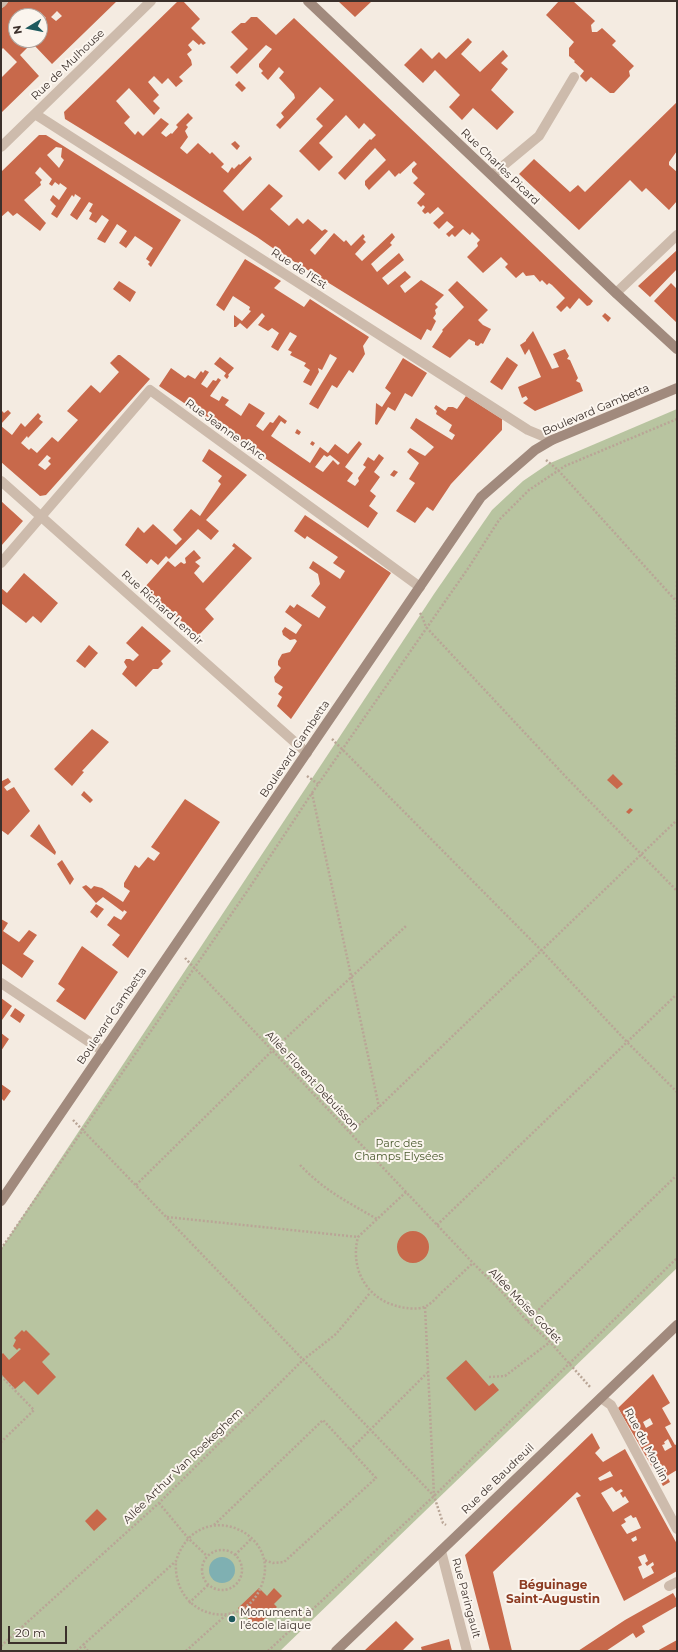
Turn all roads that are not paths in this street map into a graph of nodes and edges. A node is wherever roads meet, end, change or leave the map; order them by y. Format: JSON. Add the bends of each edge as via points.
{"nodes":[{"id":1,"x":3,"y":1,"type":"edge"},
{"id":2,"x":151,"y":1,"type":"edge"},
{"id":3,"x":308,"y":1,"type":"edge"},
{"id":4,"x":1,"y":3,"type":"edge"},
{"id":5,"x":574,"y":77,"type":"dead end"},
{"id":6,"x":35,"y":114,"type":"junction"},
{"id":7,"x":1,"y":147,"type":"edge"},
{"id":8,"x":492,"y":175,"type":"junction"},
{"id":9,"x":677,"y":235,"type":"edge"},
{"id":10,"x":616,"y":293,"type":"junction"},
{"id":11,"x":677,"y":349,"type":"edge"},
{"id":12,"x":677,"y":388,"type":"edge"},
{"id":13,"x":552,"y":440,"type":"junction"},
{"id":14,"x":1,"y":481,"type":"edge"},
{"id":15,"x":42,"y":517,"type":"junction"},
{"id":16,"x":1,"y":563,"type":"edge"},
{"id":17,"x":420,"y":587,"type":"junction"},
{"id":18,"x":307,"y":753,"type":"junction"},
{"id":19,"x":1,"y":983,"type":"edge"},
{"id":20,"x":103,"y":1051,"type":"junction"},
{"id":21,"x":1,"y":1201,"type":"edge"},
{"id":22,"x":677,"y":1325,"type":"edge"},
{"id":23,"x":601,"y":1398,"type":"junction"},
{"id":24,"x":677,"y":1529,"type":"edge"},
{"id":25,"x":441,"y":1551,"type":"junction"},
{"id":26,"x":336,"y":1651,"type":"edge"},
{"id":27,"x":467,"y":1651,"type":"edge"}],
"edges":[{"from":1,"to":4,"type":"street"},
{"from":2,"to":6,"type":"street","name":"Rue de Mulhouse"},
{"from":3,"to":8,"type":"main road","name":"Rue Charles Picard"},
{"from":5,"to":8,"type":"street","via":[[539,136]]},
{"from":6,"to":7,"type":"street","name":"Rue de Mulhouse"},
{"from":6,"to":13,"type":"street","name":"Rue de l'Est","via":[[528,430]]},
{"from":8,"to":10,"type":"main road","name":"Rue Charles Picard"},
{"from":9,"to":10,"type":"street"},
{"from":10,"to":11,"type":"main road","name":"Rue Charles Picard"},
{"from":12,"to":13,"type":"main road","name":"Boulevard Gambetta"},
{"from":13,"to":17,"type":"main road","name":"Boulevard Gambetta","via":[[535,450],[481,498]]},
{"from":14,"to":15,"type":"street","name":"Rue Richard Lenoir"},
{"from":15,"to":16,"type":"street"},
{"from":15,"to":17,"type":"street","name":"Rue Jeanne d'Arc","via":[[150,390]]},
{"from":15,"to":18,"type":"street","name":"Rue Richard Lenoir"},
{"from":17,"to":18,"type":"main road","name":"Boulevard Gambetta"},
{"from":18,"to":20,"type":"main road","name":"Boulevard Gambetta"},
{"from":19,"to":20,"type":"street"},
{"from":20,"to":21,"type":"main road","name":"Boulevard Gambetta"},
{"from":22,"to":23,"type":"main road","name":"Rue de Baudreuil"},
{"from":23,"to":24,"type":"street","name":"Rue du Moulin","via":[[611,1405]]},
{"from":23,"to":25,"type":"main road","name":"Rue de Baudreuil"},
{"from":25,"to":26,"type":"main road","name":"Rue de Baudreuil"},
{"from":25,"to":27,"type":"street","name":"Rue Paringault"}]}
